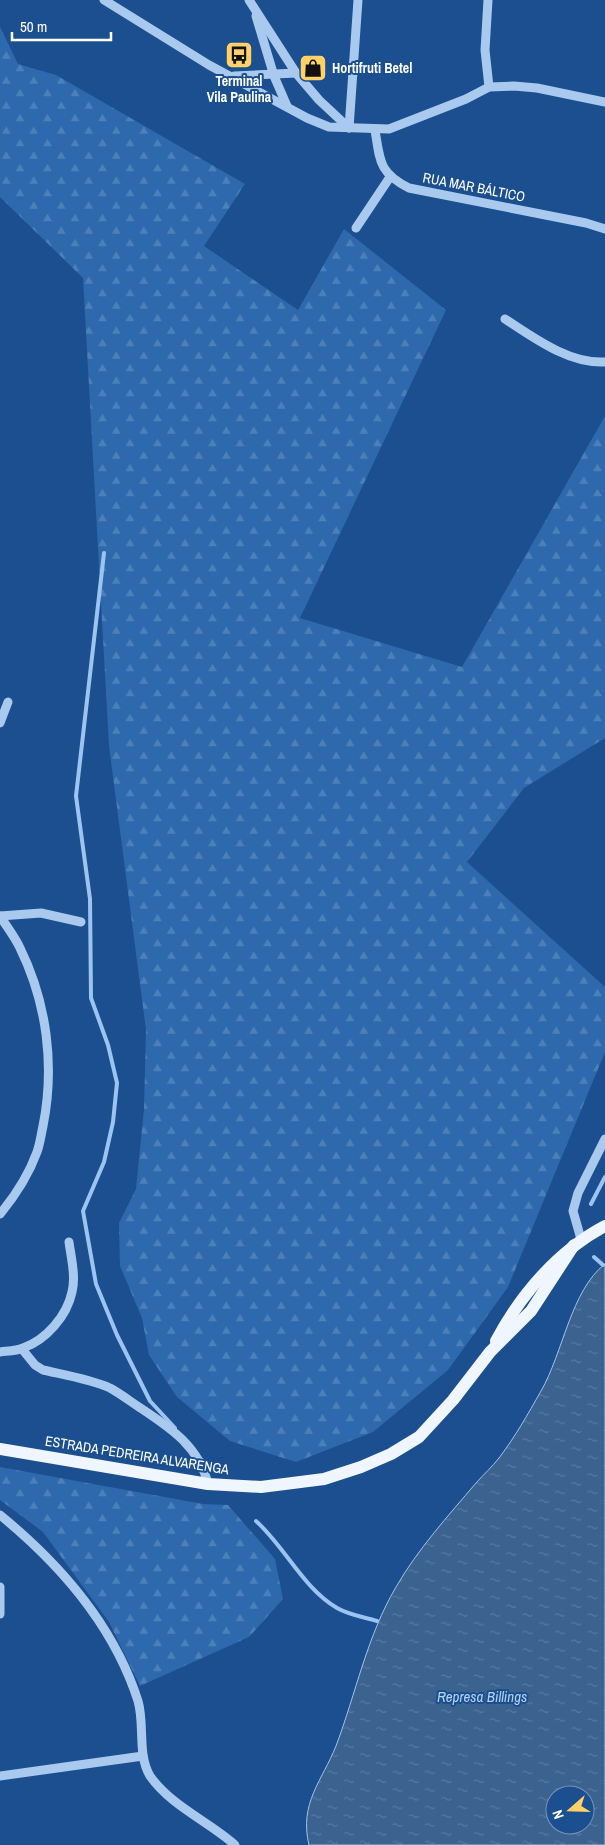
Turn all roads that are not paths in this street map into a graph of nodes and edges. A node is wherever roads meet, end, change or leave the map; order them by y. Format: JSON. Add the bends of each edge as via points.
{"nodes":[{"id":1,"x":104,"y":0,"type":"edge"},
{"id":2,"x":249,"y":0,"type":"edge"},
{"id":3,"x":358,"y":0,"type":"edge"},
{"id":4,"x":488,"y":0,"type":"edge"},
{"id":5,"x":296,"y":73,"type":"junction"},
{"id":6,"x":231,"y":76,"type":"junction"},
{"id":7,"x":274,"y":76,"type":"junction"},
{"id":8,"x":489,"y":87,"type":"junction"},
{"id":9,"x":605,"y":102,"type":"edge"},
{"id":10,"x":287,"y":106,"type":"junction"},
{"id":11,"x":349,"y":128,"type":"junction"},
{"id":12,"x":375,"y":130,"type":"junction"},
{"id":13,"x":390,"y":177,"type":"junction"},
{"id":14,"x":356,"y":228,"type":"dead end"},
{"id":15,"x":605,"y":229,"type":"edge"},
{"id":16,"x":505,"y":319,"type":"dead end"},
{"id":17,"x":605,"y":362,"type":"edge"},
{"id":18,"x":8,"y":702,"type":"dead end"},
{"id":19,"x":0,"y":723,"type":"edge"},
{"id":20,"x":0,"y":916,"type":"edge"},
{"id":21,"x":81,"y":922,"type":"dead end"},
{"id":22,"x":605,"y":1139,"type":"edge"},
{"id":23,"x":0,"y":1214,"type":"edge"},
{"id":24,"x":605,"y":1226,"type":"edge"},
{"id":25,"x":69,"y":1242,"type":"dead end"},
{"id":26,"x":577,"y":1242,"type":"junction"},
{"id":27,"x":22,"y":1349,"type":"junction"},
{"id":28,"x":0,"y":1352,"type":"edge"},
{"id":29,"x":0,"y":1449,"type":"edge"},
{"id":30,"x":208,"y":1484,"type":"junction"},
{"id":31,"x":0,"y":1515,"type":"edge"},
{"id":32,"x":0,"y":1587,"type":"edge"},
{"id":33,"x":0,"y":1614,"type":"edge"},
{"id":34,"x":144,"y":1756,"type":"junction"},
{"id":35,"x":0,"y":1776,"type":"edge"},
{"id":36,"x":235,"y":1845,"type":"edge"}],
"edges":[{"from":1,"to":6,"type":"street"},
{"from":2,"to":5,"type":"street"},
{"from":2,"to":7,"type":"street"},
{"from":3,"to":11,"type":"street"},
{"from":4,"to":8,"type":"street","via":[[485,50]]},
{"from":5,"to":7,"type":"street"},
{"from":5,"to":11,"type":"street"},
{"from":6,"to":7,"type":"street"},
{"from":6,"to":10,"type":"street"},
{"from":7,"to":10,"type":"street"},
{"from":8,"to":9,"type":"street","via":[[537,88]]},
{"from":8,"to":12,"type":"street","via":[[420,118],[389,129]]},
{"from":10,"to":11,"type":"street","via":[[329,127]]},
{"from":11,"to":12,"type":"street"},
{"from":12,"to":13,"type":"street","via":[[380,160]]},
{"from":13,"to":14,"type":"street"},
{"from":13,"to":15,"type":"street","name":"RUA MAR BÁLTICO","via":[[409,188]]},
{"from":16,"to":17,"type":"street","via":[[540,342],[583,360]]},
{"from":18,"to":19,"type":"street"},
{"from":20,"to":21,"type":"street","via":[[40,914]]},
{"from":20,"to":23,"type":"street","via":[[20,948],[36,990],[48,1044],[50,1077],[38,1151]]},
{"from":22,"to":26,"type":"street","via":[[578,1193],[573,1211]]},
{"from":24,"to":26,"type":"main road","name":"ESTRADA PEDREIRA ALVARENGA"},
{"from":25,"to":27,"type":"street","via":[[73,1290],[67,1308],[54,1326]]},
{"from":26,"to":30,"type":"main road","name":"ESTRADA PEDREIRA ALVARENGA","via":[[531,1312],[490,1352],[419,1437],[391,1454],[333,1476],[261,1488]]},
{"from":27,"to":28,"type":"street"},
{"from":27,"to":30,"type":"street","via":[[43,1370],[110,1389],[171,1428],[198,1456]]},
{"from":29,"to":30,"type":"main road","name":"ESTRADA PEDREIRA ALVARENGA"},
{"from":31,"to":34,"type":"street","via":[[28,1538],[97,1618],[131,1679],[141,1709]]},
{"from":32,"to":33,"type":"street"},
{"from":34,"to":35,"type":"street"},
{"from":34,"to":36,"type":"street","via":[[149,1774],[161,1789]]}]}
